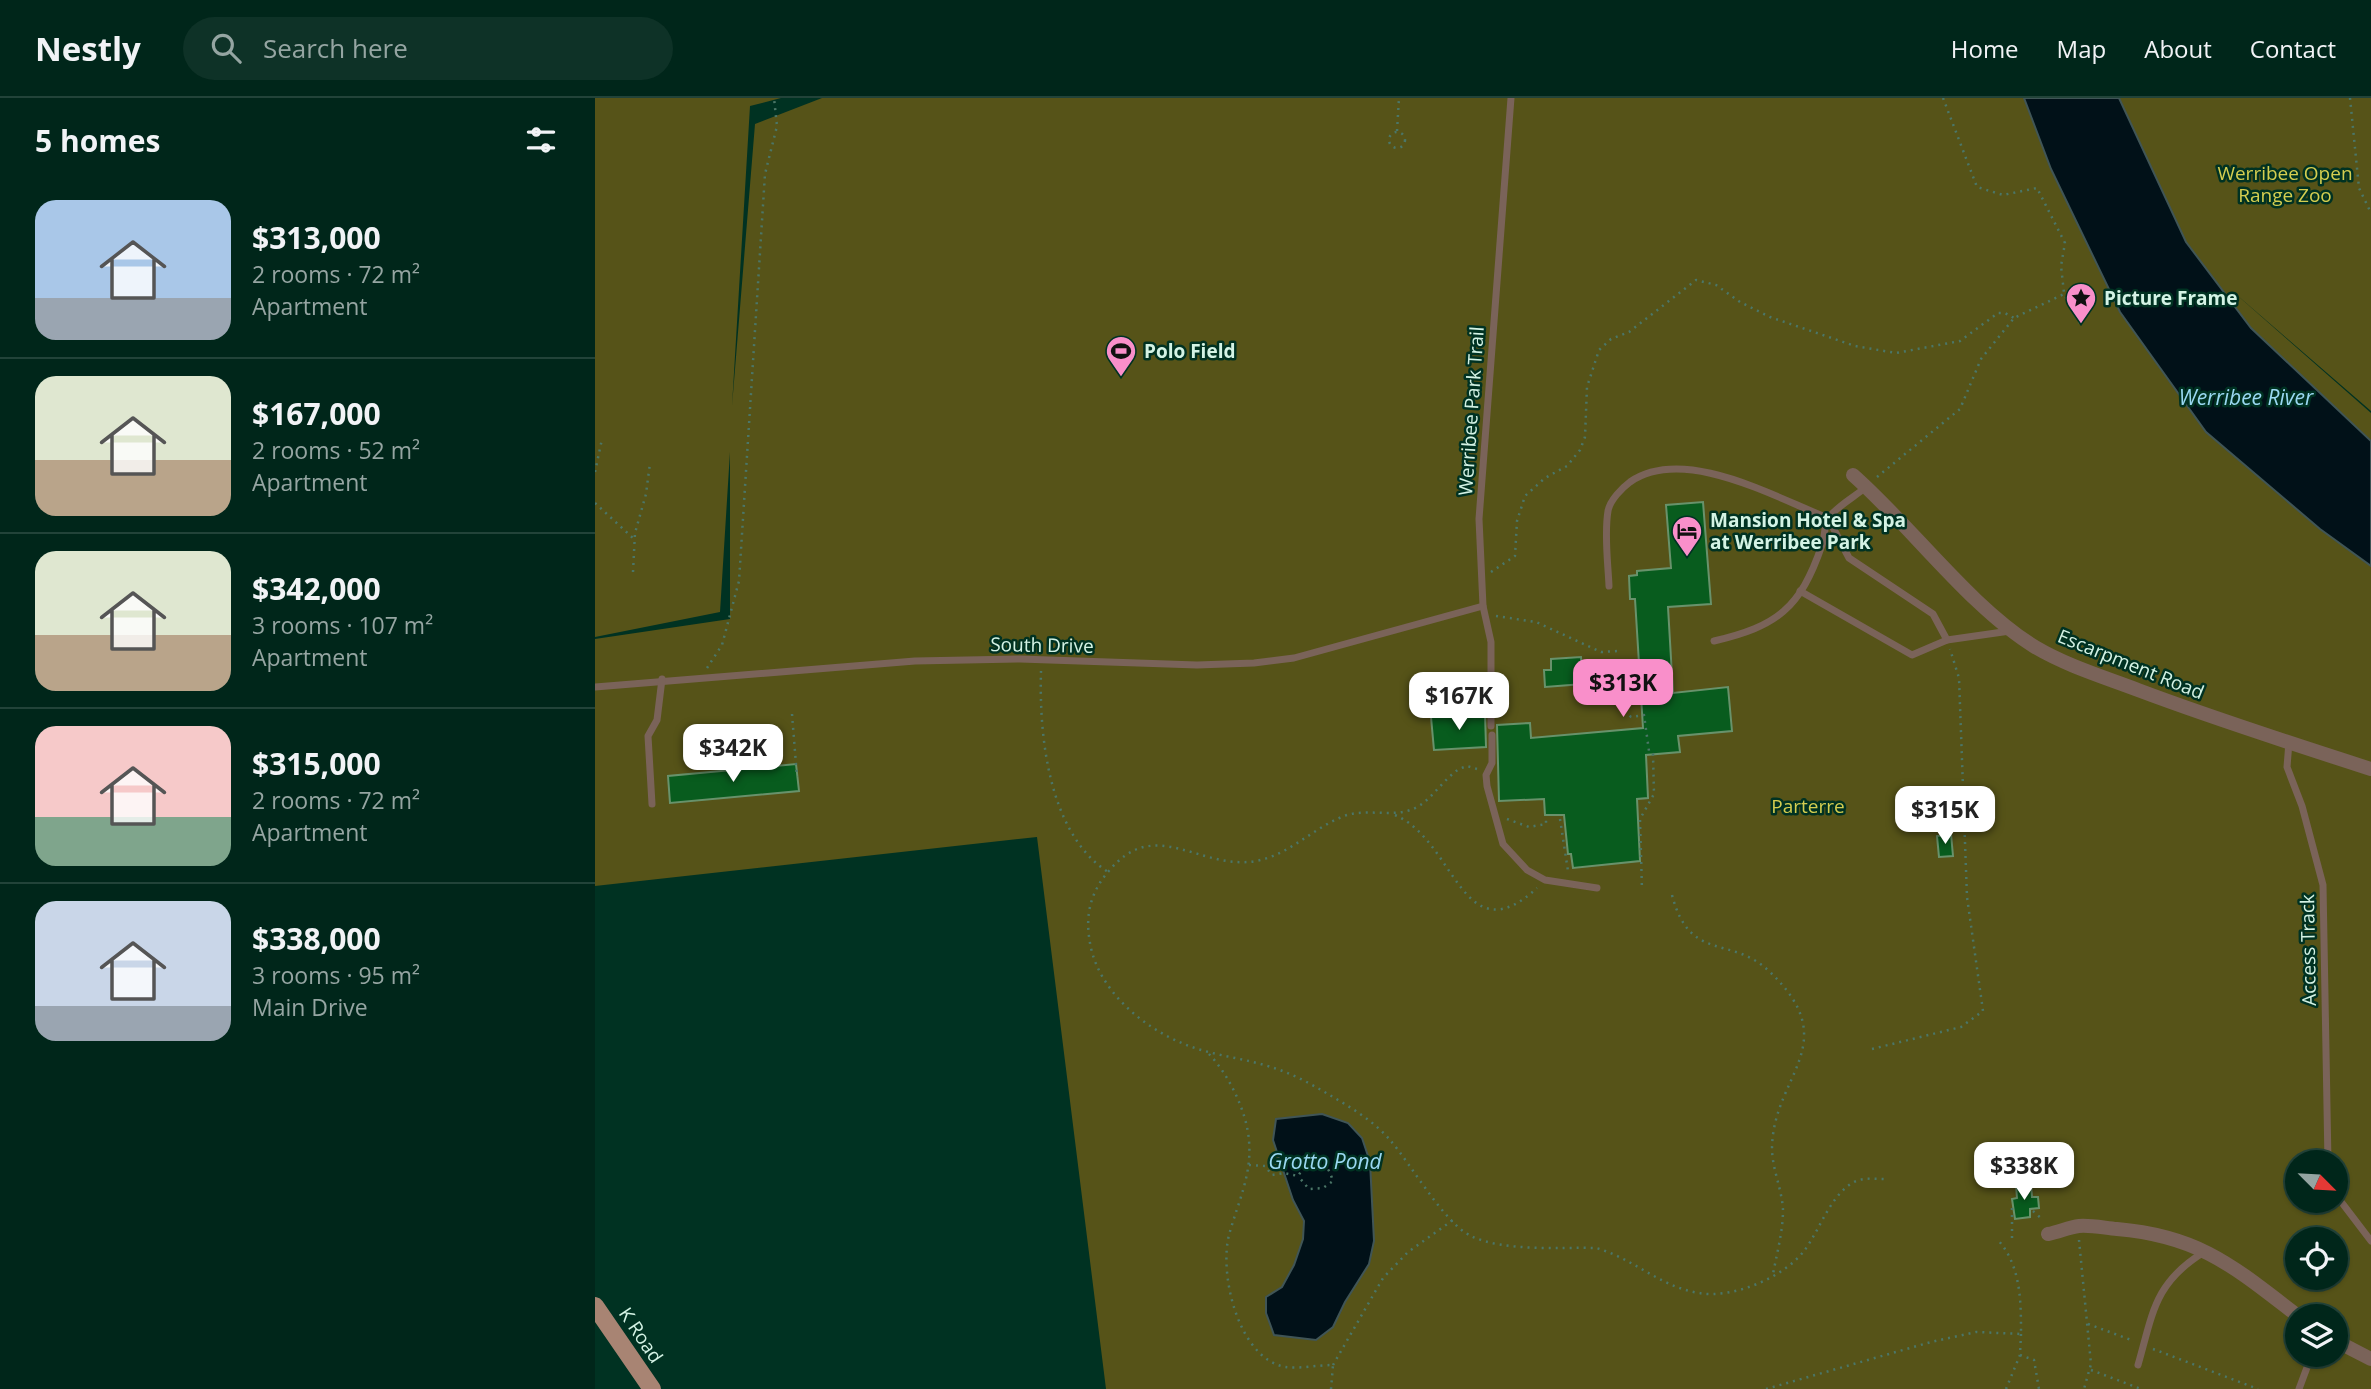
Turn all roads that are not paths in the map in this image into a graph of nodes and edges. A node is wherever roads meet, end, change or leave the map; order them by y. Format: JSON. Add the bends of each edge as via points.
{"nodes":[{"id":1,"x":1511,"y":98,"type":"edge"},
{"id":2,"x":1853,"y":475,"type":"dead end"},
{"id":3,"x":1867,"y":487,"type":"junction"},
{"id":4,"x":1828,"y":518,"type":"junction"},
{"id":5,"x":1609,"y":586,"type":"dead end"},
{"id":6,"x":1800,"y":591,"type":"junction"},
{"id":7,"x":1483,"y":606,"type":"junction"},
{"id":8,"x":2014,"y":631,"type":"junction"},
{"id":9,"x":1947,"y":640,"type":"junction"},
{"id":10,"x":1714,"y":641,"type":"dead end"},
{"id":11,"x":662,"y":679,"type":"junction"},
{"id":12,"x":595,"y":687,"type":"edge"},
{"id":13,"x":1491,"y":726,"type":"dead end"},
{"id":14,"x":1492,"y":735,"type":"dead end"},
{"id":15,"x":2288,"y":742,"type":"junction"},
{"id":16,"x":2371,"y":769,"type":"edge"},
{"id":17,"x":652,"y":804,"type":"dead end"},
{"id":18,"x":1597,"y":888,"type":"dead end"},
{"id":19,"x":2328,"y":1150,"type":"edge"},
{"id":20,"x":2349,"y":1212,"type":"edge"},
{"id":21,"x":2048,"y":1234,"type":"dead end"},
{"id":22,"x":2371,"y":1241,"type":"edge"},
{"id":23,"x":2207,"y":1250,"type":"junction"},
{"id":24,"x":595,"y":1306,"type":"edge"},
{"id":25,"x":2285,"y":1307,"type":"edge"},
{"id":26,"x":2348,"y":1347,"type":"edge"},
{"id":27,"x":2371,"y":1359,"type":"edge"},
{"id":28,"x":2137,"y":1365,"type":"dead end"},
{"id":29,"x":2307,"y":1367,"type":"edge"},
{"id":30,"x":652,"y":1389,"type":"edge"},
{"id":31,"x":2299,"y":1389,"type":"edge"}],
"edges":[{"from":1,"to":7,"type":"lane","name":"Werribee Park Trail","via":[[1479,519]]},
{"from":2,"to":3,"type":"street","name":"Escarpment Road"},
{"from":3,"to":4,"type":"lane"},
{"from":3,"to":8,"type":"street","name":"Escarpment Road"},
{"from":4,"to":5,"type":"lane","via":[[1710,472],[1672,468],[1643,473],[1622,488],[1608,509]]},
{"from":4,"to":6,"type":"lane","via":[[1822,545]]},
{"from":4,"to":9,"type":"lane","via":[[1849,558],[1933,614]]},
{"from":6,"to":9,"type":"lane","via":[[1912,655]]},
{"from":6,"to":10,"type":"lane","via":[[1775,620],[1755,631]]},
{"from":7,"to":11,"type":"lane","name":"South Drive","via":[[1294,658],[1254,663],[915,661]]},
{"from":7,"to":13,"type":"lane","name":"Werribee Park Trail","via":[[1491,642]]},
{"from":8,"to":9,"type":"lane"},
{"from":8,"to":15,"type":"street","name":"Escarpment Road","via":[[2073,666]]},
{"from":11,"to":12,"type":"lane","name":"South Drive"},
{"from":11,"to":17,"type":"lane","via":[[657,720],[648,736]]},
{"from":14,"to":18,"type":"lane","via":[[1492,763],[1486,775],[1499,834],[1519,862],[1545,880]]},
{"from":15,"to":16,"type":"street","name":"Escarpment Road"},
{"from":15,"to":19,"type":"lane","name":"Access Track","via":[[2287,767],[2323,885]]},
{"from":20,"to":22,"type":"lane"},
{"from":21,"to":23,"type":"street","via":[[2077,1226],[2139,1231]]},
{"from":23,"to":25,"type":"street"},
{"from":23,"to":28,"type":"lane","via":[[2180,1267],[2161,1290]]},
{"from":24,"to":30,"type":"street","name":"K Road"},
{"from":26,"to":27,"type":"street"},
{"from":29,"to":31,"type":"lane"}]}
